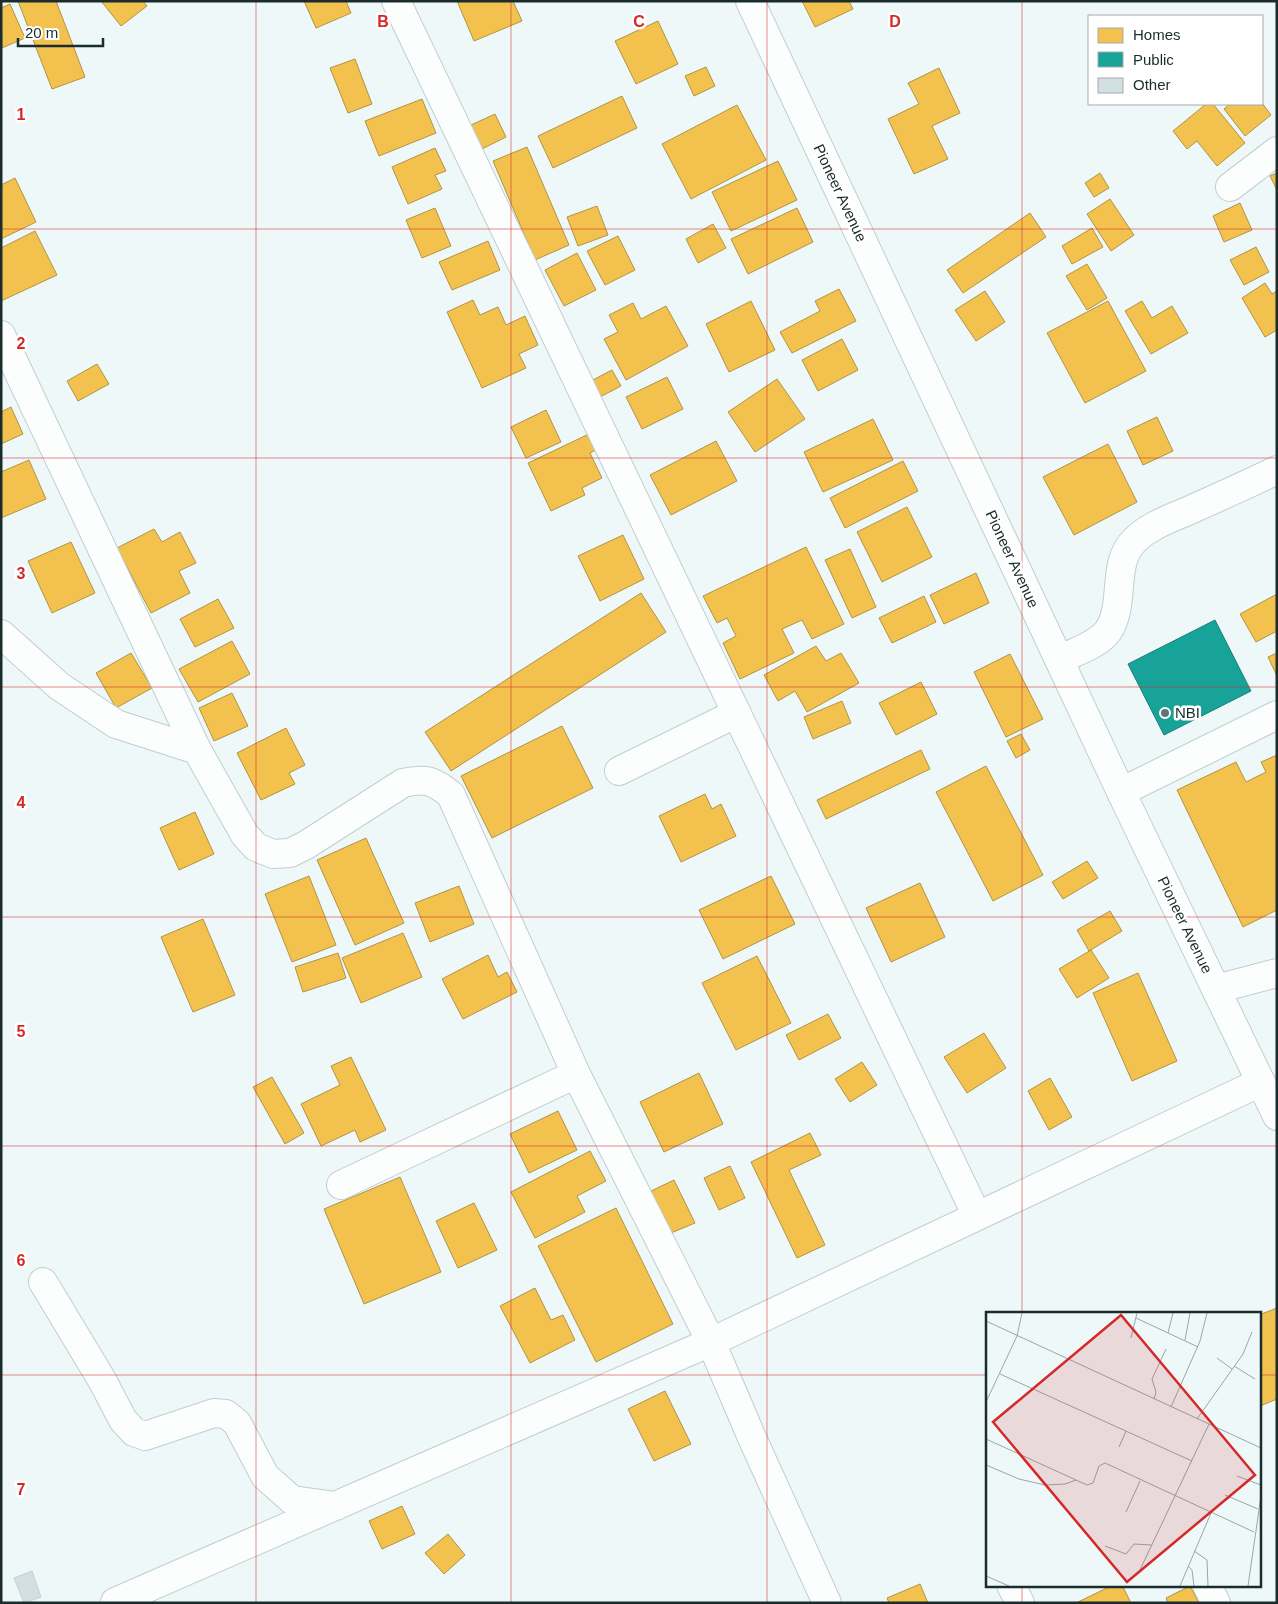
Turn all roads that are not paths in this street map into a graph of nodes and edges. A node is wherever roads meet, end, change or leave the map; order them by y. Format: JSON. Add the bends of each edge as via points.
{"nodes":[{"id":1,"x":396,"y":1,"type":"edge"},
{"id":2,"x":750,"y":1,"type":"edge"},
{"id":3,"x":1277,"y":151,"type":"edge"},
{"id":4,"x":1230,"y":188,"type":"dead end"},
{"id":5,"x":1,"y":335,"type":"edge"},
{"id":6,"x":1277,"y":470,"type":"edge"},
{"id":7,"x":1,"y":634,"type":"edge"},
{"id":8,"x":1059,"y":660,"type":"junction"},
{"id":9,"x":737,"y":713,"type":"junction"},
{"id":10,"x":1277,"y":715,"type":"edge"},
{"id":11,"x":197,"y":750,"type":"junction"},
{"id":12,"x":619,"y":771,"type":"dead end"},
{"id":13,"x":1121,"y":792,"type":"junction"},
{"id":14,"x":1277,"y":973,"type":"edge"},
{"id":15,"x":1216,"y":989,"type":"junction"},
{"id":16,"x":576,"y":1074,"type":"junction"},
{"id":17,"x":1261,"y":1082,"type":"junction"},
{"id":18,"x":1277,"y":1116,"type":"edge"},
{"id":19,"x":341,"y":1185,"type":"dead end"},
{"id":20,"x":977,"y":1216,"type":"junction"},
{"id":21,"x":43,"y":1282,"type":"dead end"},
{"id":22,"x":711,"y":1342,"type":"junction"},
{"id":23,"x":336,"y":1506,"type":"junction"},
{"id":24,"x":1012,"y":1586,"type":"edge"},
{"id":25,"x":1207,"y":1586,"type":"edge"},
{"id":26,"x":114,"y":1602,"type":"edge"},
{"id":27,"x":827,"y":1603,"type":"edge"},
{"id":28,"x":1020,"y":1603,"type":"edge"},
{"id":29,"x":1216,"y":1603,"type":"edge"}],
"edges":[{"from":1,"to":9,"type":"main road"},
{"from":2,"to":8,"type":"main road","name":"Pioneer Avenue"},
{"from":3,"to":4,"type":"main road"},
{"from":5,"to":11,"type":"main road"},
{"from":6,"to":8,"type":"main road","via":[[1174,517],[1133,542],[1124,559],[1116,612],[1108,631]]},
{"from":7,"to":11,"type":"main road","via":[[59,686],[116,724]]},
{"from":8,"to":13,"type":"main road","name":"Pioneer Avenue"},
{"from":9,"to":12,"type":"main road"},
{"from":9,"to":20,"type":"main road"},
{"from":10,"to":13,"type":"main road"},
{"from":11,"to":16,"type":"main road","via":[[245,835],[256,847],[273,854],[290,853],[306,845],[403,783],[420,779],[436,782],[451,795]]},
{"from":13,"to":15,"type":"main road","name":"Pioneer Avenue"},
{"from":14,"to":15,"type":"main road"},
{"from":15,"to":17,"type":"main road","name":"Pioneer Avenue"},
{"from":16,"to":19,"type":"main road"},
{"from":16,"to":22,"type":"main road"},
{"from":17,"to":18,"type":"main road","name":"Pioneer Avenue"},
{"from":17,"to":20,"type":"main road"},
{"from":20,"to":22,"type":"main road"},
{"from":21,"to":23,"type":"main road","via":[[102,1380],[122,1420],[134,1432],[146,1436],[214,1413],[226,1414],[237,1423],[264,1476],[292,1500]]},
{"from":22,"to":23,"type":"main road"},
{"from":22,"to":27,"type":"main road"},
{"from":23,"to":26,"type":"main road"},
{"from":24,"to":28,"type":"main road"},
{"from":25,"to":29,"type":"main road"}]}
